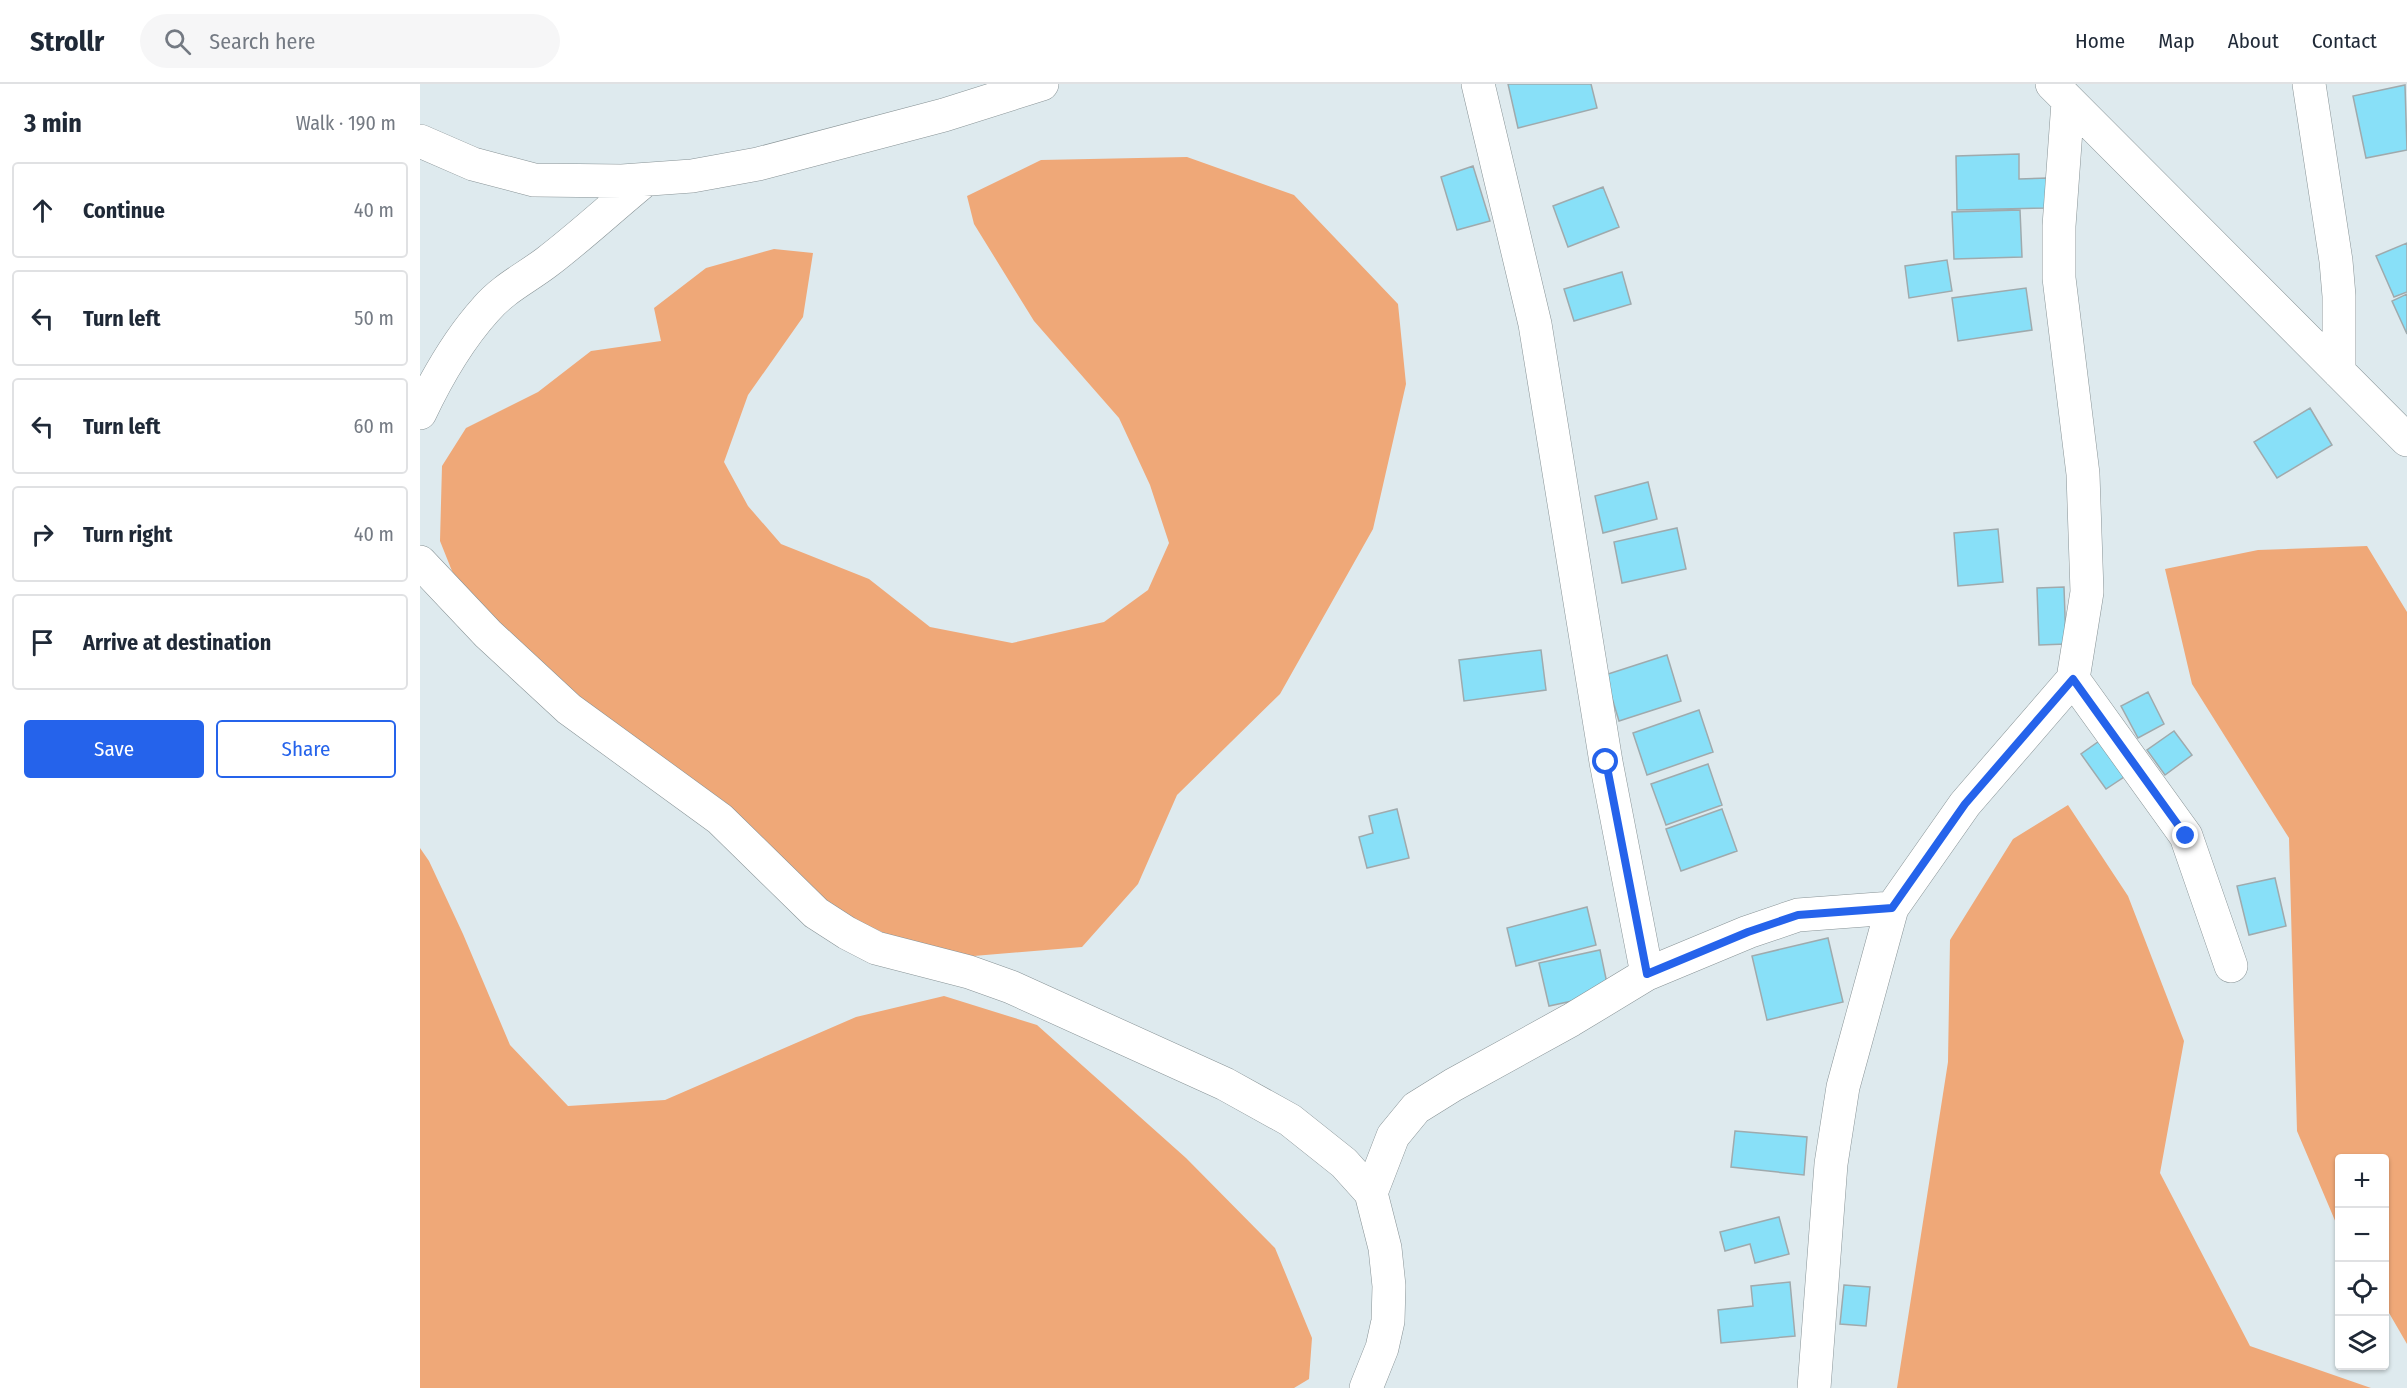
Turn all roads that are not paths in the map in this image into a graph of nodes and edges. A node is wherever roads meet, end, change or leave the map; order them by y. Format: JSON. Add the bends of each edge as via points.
{"nodes":[{"id":1,"x":1042,"y":84,"type":"edge"},
{"id":2,"x":1478,"y":84,"type":"edge"},
{"id":3,"x":2309,"y":84,"type":"edge"},
{"id":4,"x":2060,"y":93,"type":"edge"},
{"id":5,"x":420,"y":141,"type":"edge"},
{"id":6,"x":645,"y":180,"type":"junction"},
{"id":7,"x":2339,"y":372,"type":"junction"},
{"id":8,"x":420,"y":413,"type":"edge"},
{"id":9,"x":2407,"y":440,"type":"edge"},
{"id":10,"x":420,"y":562,"type":"edge"},
{"id":11,"x":2073,"y":679,"type":"junction"},
{"id":12,"x":1892,"y":908,"type":"junction"},
{"id":13,"x":2231,"y":966,"type":"dead end"},
{"id":14,"x":1647,"y":974,"type":"junction"},
{"id":15,"x":1371,"y":1193,"type":"junction"},
{"id":16,"x":1366,"y":1388,"type":"edge"},
{"id":17,"x":1814,"y":1388,"type":"edge"}],
"edges":[{"from":1,"to":6,"type":"street","via":[[758,165]]},
{"from":2,"to":14,"type":"street","via":[[1535,324],[1606,762]]},
{"from":3,"to":7,"type":"street","via":[[2336,261]]},
{"from":4,"to":7,"type":"street"},
{"from":4,"to":11,"type":"street","via":[[2059,278],[2084,474],[2087,592]]},
{"from":5,"to":6,"type":"street","via":[[473,164],[534,180]]},
{"from":6,"to":8,"type":"street","via":[[486,309]]},
{"from":7,"to":9,"type":"street"},
{"from":10,"to":15,"type":"street","via":[[488,634],[569,709],[720,819],[816,913],[876,948],[1011,987],[1225,1084],[1316,1139]]},
{"from":11,"to":12,"type":"street","via":[[1965,804]]},
{"from":11,"to":13,"type":"street","via":[[2186,836]]},
{"from":12,"to":14,"type":"street","via":[[1798,915]]},
{"from":12,"to":17,"type":"street","via":[[1841,1098],[1831,1164]]},
{"from":14,"to":15,"type":"street","via":[[1416,1108],[1393,1136]]},
{"from":15,"to":16,"type":"street","via":[[1385,1248],[1389,1286],[1382,1348]]}]}
